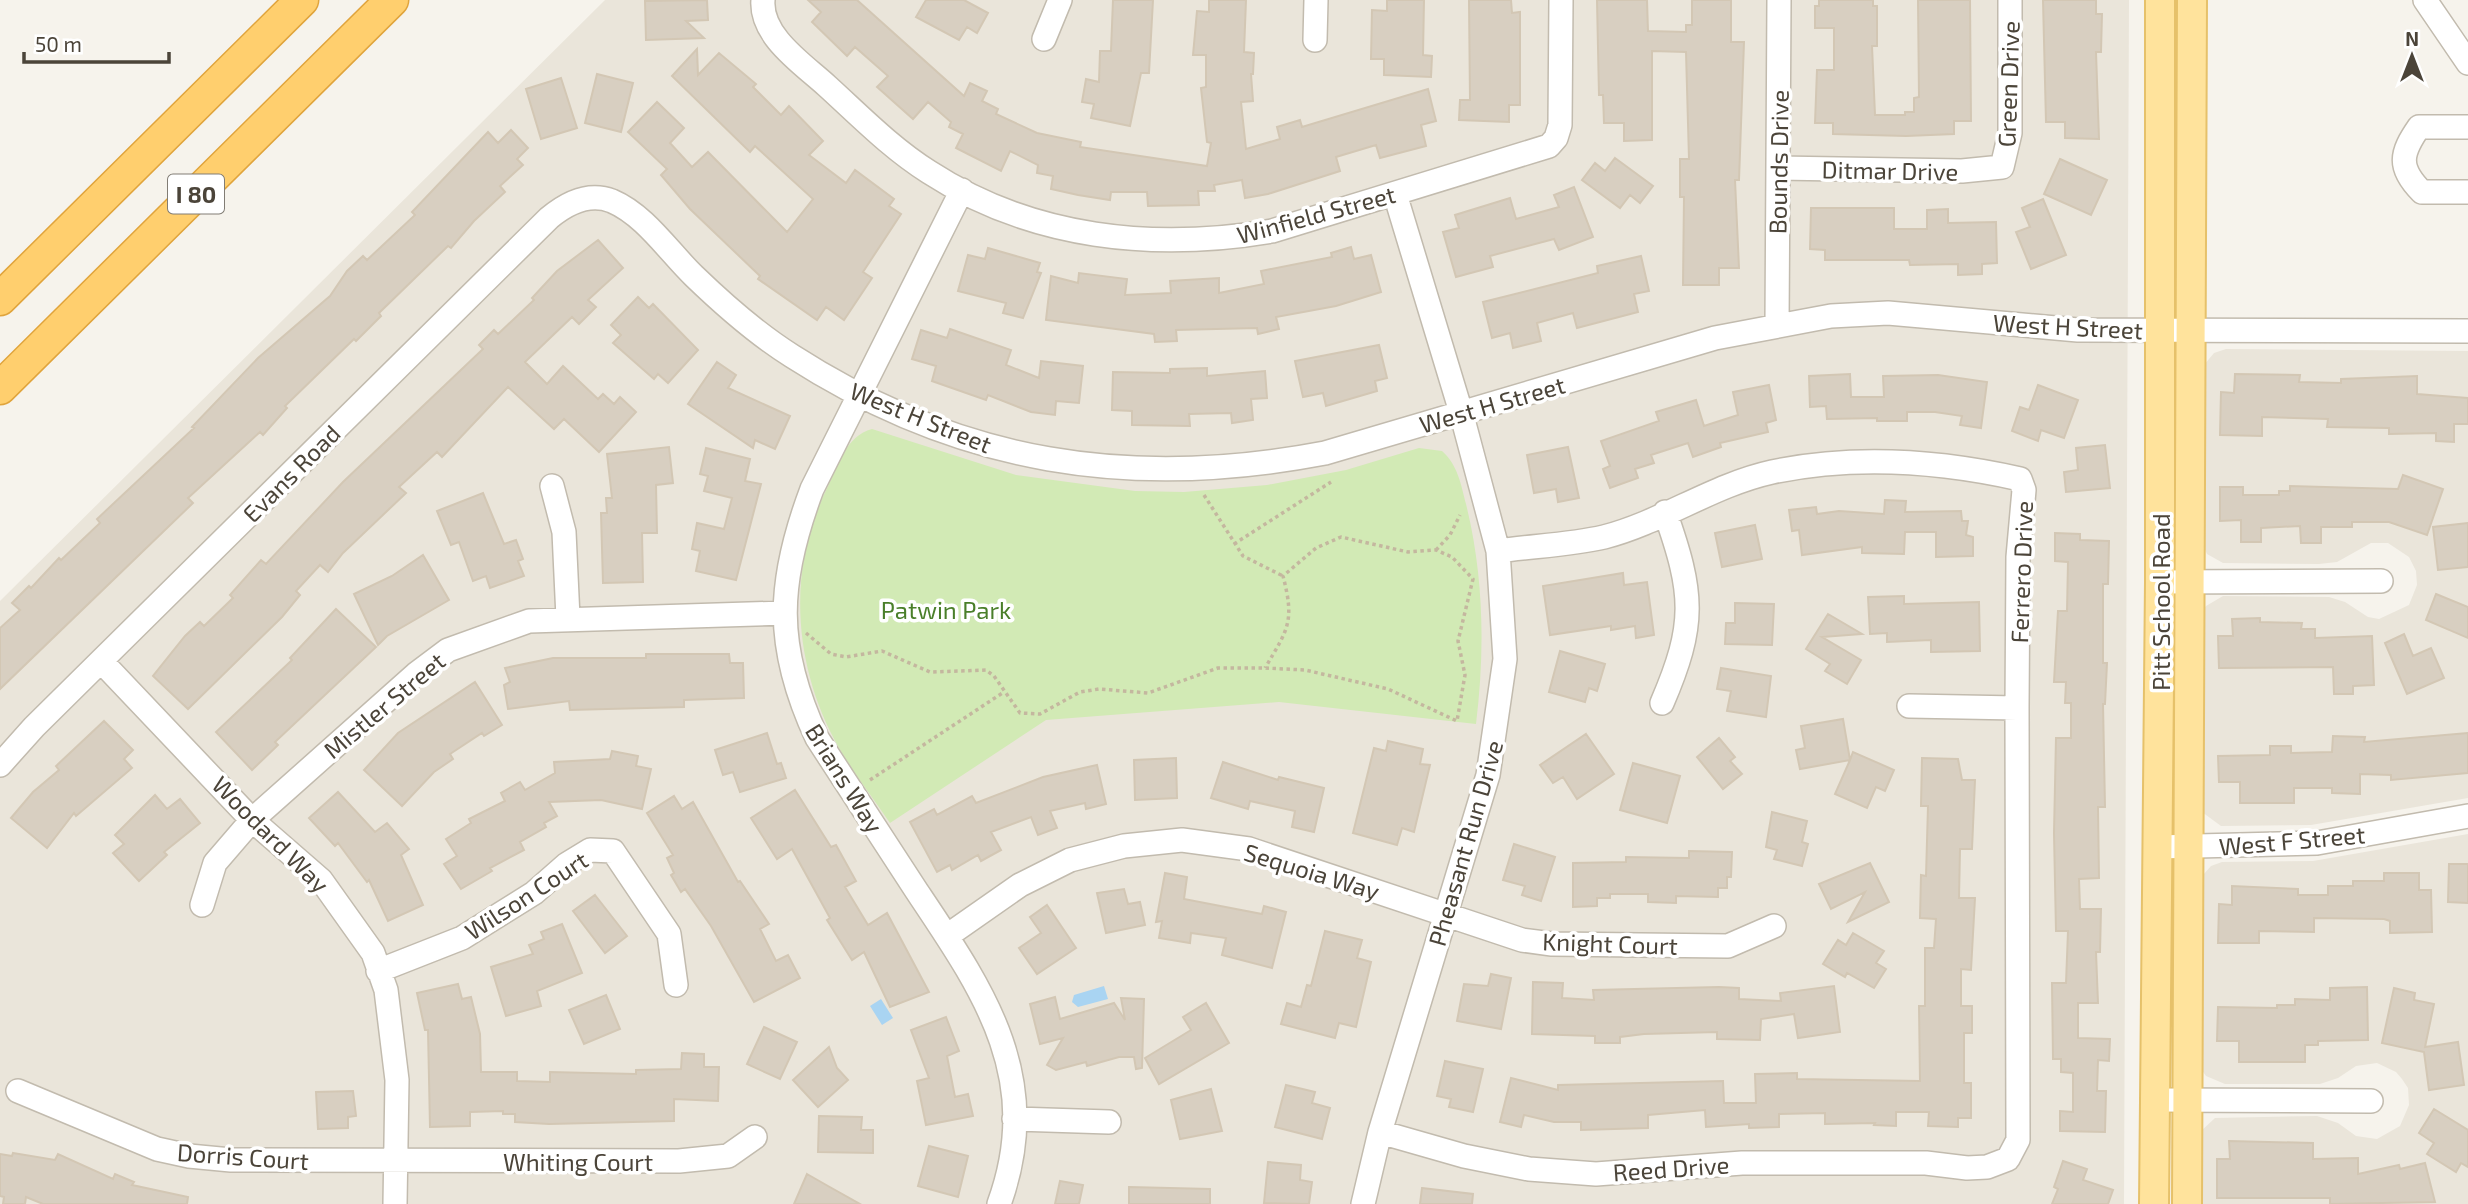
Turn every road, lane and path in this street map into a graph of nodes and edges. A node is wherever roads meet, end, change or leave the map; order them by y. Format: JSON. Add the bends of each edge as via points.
{"nodes":[{"id":1,"x":302,"y":0,"type":"edge"},
{"id":2,"x":392,"y":0,"type":"edge"},
{"id":3,"x":764,"y":0,"type":"edge"},
{"id":4,"x":1060,"y":0,"type":"edge"},
{"id":5,"x":1316,"y":0,"type":"edge"},
{"id":6,"x":1561,"y":0,"type":"edge"},
{"id":7,"x":1779,"y":0,"type":"edge"},
{"id":8,"x":2010,"y":0,"type":"edge"},
{"id":9,"x":2160,"y":0,"type":"edge"},
{"id":10,"x":2192,"y":0,"type":"edge"},
{"id":11,"x":2426,"y":0,"type":"edge"},
{"id":12,"x":1044,"y":39,"type":"dead end"},
{"id":13,"x":1315,"y":40,"type":"dead end"},
{"id":14,"x":2468,"y":63,"type":"edge"},
{"id":15,"x":2468,"y":127,"type":"edge"},
{"id":16,"x":2002,"y":167,"type":"joint"},
{"id":17,"x":1778,"y":168,"type":"junction"},
{"id":18,"x":962,"y":190,"type":"junction"},
{"id":19,"x":2468,"y":192,"type":"edge"},
{"id":20,"x":1395,"y":194,"type":"junction"},
{"id":21,"x":594,"y":197,"type":"joint"},
{"id":22,"x":0,"y":299,"type":"edge"},
{"id":23,"x":1777,"y":325,"type":"junction"},
{"id":24,"x":2192,"y":329,"type":"junction"},
{"id":25,"x":2160,"y":330,"type":"junction"},
{"id":26,"x":2468,"y":331,"type":"edge"},
{"id":27,"x":0,"y":388,"type":"edge"},
{"id":28,"x":858,"y":394,"type":"junction"},
{"id":29,"x":1461,"y":412,"type":"junction"},
{"id":30,"x":1331,"y":482,"type":"dead end"},
{"id":31,"x":552,"y":486,"type":"dead end"},
{"id":32,"x":1204,"y":495,"type":"dead end"},
{"id":33,"x":1665,"y":512,"type":"junction"},
{"id":34,"x":1460,"y":515,"type":"dead end"},
{"id":35,"x":1234,"y":544,"type":"junction"},
{"id":36,"x":1436,"y":550,"type":"junction"},
{"id":37,"x":1498,"y":551,"type":"junction"},
{"id":38,"x":1283,"y":576,"type":"junction"},
{"id":39,"x":2191,"y":581,"type":"junction"},
{"id":40,"x":2381,"y":581,"type":"dead end"},
{"id":41,"x":2160,"y":582,"type":"junction"},
{"id":42,"x":794,"y":617,"type":"junction"},
{"id":43,"x":568,"y":618,"type":"junction"},
{"id":44,"x":101,"y":661,"type":"junction"},
{"id":45,"x":1265,"y":668,"type":"junction"},
{"id":46,"x":1004,"y":691,"type":"junction"},
{"id":47,"x":1662,"y":704,"type":"dead end"},
{"id":48,"x":1909,"y":706,"type":"dead end"},
{"id":49,"x":2017,"y":708,"type":"junction"},
{"id":50,"x":0,"y":765,"type":"edge"},
{"id":51,"x":865,"y":783,"type":"dead end"},
{"id":52,"x":2468,"y":816,"type":"edge"},
{"id":53,"x":252,"y":820,"type":"junction"},
{"id":54,"x":2189,"y":846,"type":"junction"},
{"id":55,"x":2157,"y":847,"type":"junction"},
{"id":56,"x":202,"y":905,"type":"dead end"},
{"id":57,"x":1446,"y":914,"type":"junction"},
{"id":58,"x":1774,"y":926,"type":"dead end"},
{"id":59,"x":947,"y":936,"type":"junction"},
{"id":60,"x":379,"y":971,"type":"junction"},
{"id":61,"x":676,"y":985,"type":"dead end"},
{"id":62,"x":18,"y":1091,"type":"dead end"},
{"id":63,"x":2154,"y":1100,"type":"junction"},
{"id":64,"x":2187,"y":1100,"type":"junction"},
{"id":65,"x":2371,"y":1101,"type":"dead end"},
{"id":66,"x":1014,"y":1119,"type":"junction"},
{"id":67,"x":1109,"y":1122,"type":"dead end"},
{"id":68,"x":1380,"y":1132,"type":"junction"},
{"id":69,"x":755,"y":1137,"type":"dead end"},
{"id":70,"x":396,"y":1162,"type":"junction"},
{"id":71,"x":1967,"y":1168,"type":"joint"},
{"id":72,"x":395,"y":1204,"type":"edge"},
{"id":73,"x":999,"y":1204,"type":"edge"},
{"id":74,"x":1363,"y":1204,"type":"edge"},
{"id":75,"x":2154,"y":1204,"type":"edge"},
{"id":76,"x":2187,"y":1204,"type":"edge"}],
"edges":[{"from":1,"to":22,"type":"highway","number":"I 80"},
{"from":2,"to":27,"type":"highway","number":"I 80"},
{"from":3,"to":18,"type":"street","name":"Winfield Street","via":[[762,14],[788,52],[880,136]]},
{"from":4,"to":12,"type":"street"},
{"from":5,"to":13,"type":"street"},
{"from":6,"to":20,"type":"street","name":"Winfield Street","via":[[1560,125],[1556,138],[1538,150]]},
{"from":7,"to":17,"type":"street","name":"Bounds Drive"},
{"from":8,"to":16,"type":"street","name":"Green Drive","via":[[2010,133]]},
{"from":9,"to":25,"type":"main road","name":"Pitt School Road"},
{"from":10,"to":24,"type":"main road","name":"Pitt School Road"},
{"from":11,"to":14,"type":"street"},
{"from":15,"to":19,"type":"street","via":[[2419,127],[2405,148],[2403,162],[2422,192]]},
{"from":16,"to":17,"type":"street","name":"Ditmar Drive","via":[[1962,172]]},
{"from":17,"to":23,"type":"street","name":"Bounds Drive"},
{"from":18,"to":20,"type":"street","name":"Winfield Street","via":[[1063,230],[1175,242],[1272,230]]},
{"from":18,"to":28,"type":"street","name":"Brians Way"},
{"from":20,"to":29,"type":"street","name":"Pheasant Run Drive"},
{"from":21,"to":28,"type":"street","name":"West H Street","via":[[626,209],[753,327],[790,355]]},
{"from":21,"to":44,"type":"street","name":"Evans Road","via":[[562,207],[549,218]]},
{"from":23,"to":25,"type":"street","name":"West H Street","via":[[1888,313],[2078,330]]},
{"from":23,"to":29,"type":"street","name":"West H Street","via":[[1715,338]]},
{"from":24,"to":25,"type":"street","name":"West H Street"},
{"from":24,"to":26,"type":"street","name":"West H Street"},
{"from":24,"to":39,"type":"main road","name":"Pitt School Road"},
{"from":25,"to":41,"type":"main road","name":"Pitt School Road"},
{"from":28,"to":29,"type":"street","name":"West H Street","via":[[909,418],[995,447],[1098,467],[1149,470],[1204,470],[1325,453]]},
{"from":28,"to":42,"type":"street","name":"Brians Way","via":[[793,538],[783,590]]},
{"from":29,"to":37,"type":"street","name":"Pheasant Run Drive"},
{"from":30,"to":35,"type":"path"},
{"from":31,"to":43,"type":"street","via":[[564,532]]},
{"from":32,"to":35,"type":"path"},
{"from":33,"to":37,"type":"street","name":"Ferrero Drive","via":[[1604,537]]},
{"from":33,"to":47,"type":"street","via":[[1683,562],[1689,597],[1688,628]]},
{"from":33,"to":49,"type":"street","name":"Ferrero Drive","via":[[1770,472],[1836,462],[1981,470],[2021,479]]},
{"from":34,"to":36,"type":"path","via":[[1450,536]]},
{"from":35,"to":38,"type":"path","via":[[1249,561]]},
{"from":36,"to":38,"type":"path","via":[[1408,552],[1341,537],[1316,548]]},
{"from":36,"to":45,"type":"path","via":[[1451,557],[1473,579],[1458,641],[1465,675],[1457,720],[1388,689],[1305,670]]},
{"from":37,"to":57,"type":"street","name":"Pheasant Run Drive","via":[[1505,659],[1499,716],[1488,775]]},
{"from":38,"to":45,"type":"path","via":[[1290,604],[1287,629]]},
{"from":39,"to":40,"type":"street"},
{"from":39,"to":41,"type":"street"},
{"from":39,"to":54,"type":"main road","name":"Pitt School Road"},
{"from":41,"to":55,"type":"main road","name":"Pitt School Road"},
{"from":42,"to":43,"type":"street","name":"Mistler Street"},
{"from":42,"to":46,"type":"path","via":[[804,632],[831,654],[846,657],[882,651],[930,672],[986,670]]},
{"from":42,"to":59,"type":"street","name":"Brians Way","via":[[790,660],[817,738]]},
{"from":43,"to":53,"type":"street","name":"Mistler Street","via":[[528,621],[448,650]]},
{"from":44,"to":50,"type":"street","name":"Evans Road"},
{"from":44,"to":53,"type":"street","name":"Woodard Way"},
{"from":45,"to":46,"type":"path","via":[[1218,668],[1148,693],[1080,692],[1030,715],[1020,713]]},
{"from":46,"to":51,"type":"path"},
{"from":48,"to":49,"type":"street"},
{"from":49,"to":71,"type":"street","name":"Ferrero Drive","via":[[2018,1140],[2008,1159]]},
{"from":52,"to":54,"type":"street","name":"West F Street","via":[[2317,843]]},
{"from":53,"to":56,"type":"street","name":"Mistler Street","via":[[215,863]]},
{"from":53,"to":60,"type":"street","name":"Woodard Way","via":[[321,880],[373,953]]},
{"from":54,"to":55,"type":"street","name":"West F Street"},
{"from":54,"to":64,"type":"main road","name":"Pitt School Road"},
{"from":55,"to":63,"type":"main road","name":"Pitt School Road"},
{"from":57,"to":58,"type":"street","name":"Knight Court","via":[[1522,940],[1552,944],[1728,946]]},
{"from":57,"to":59,"type":"street","name":"Sequoia Way","via":[[1249,849],[1182,840],[1124,846],[1070,860],[1020,885]]},
{"from":57,"to":68,"type":"street","name":"Pheasant Run Drive"},
{"from":59,"to":66,"type":"street","name":"Brians Way","via":[[995,1019],[1008,1061]]},
{"from":60,"to":61,"type":"street","name":"Wilson Court","via":[[462,938],[534,893],[590,850],[613,851],[669,933]]},
{"from":60,"to":70,"type":"street","name":"Woodard Way","via":[[386,990],[397,1080]]},
{"from":62,"to":70,"type":"street","name":"Dorris Court","via":[[157,1149],[188,1156]]},
{"from":63,"to":64,"type":"street"},
{"from":63,"to":75,"type":"main road","name":"Pitt School Road"},
{"from":64,"to":65,"type":"street"},
{"from":64,"to":76,"type":"main road","name":"Pitt School Road"},
{"from":66,"to":67,"type":"street"},
{"from":66,"to":73,"type":"street","name":"Brians Way","via":[[1010,1164]]},
{"from":68,"to":71,"type":"street","name":"Reed Drive","via":[[1529,1169],[1595,1174],[1742,1163],[1926,1163]]},
{"from":68,"to":74,"type":"street","name":"Pheasant Run Drive"},
{"from":69,"to":70,"type":"street","name":"Whiting Court","via":[[728,1156],[679,1161]]},
{"from":70,"to":72,"type":"street","name":"Woodard Way"}]}
